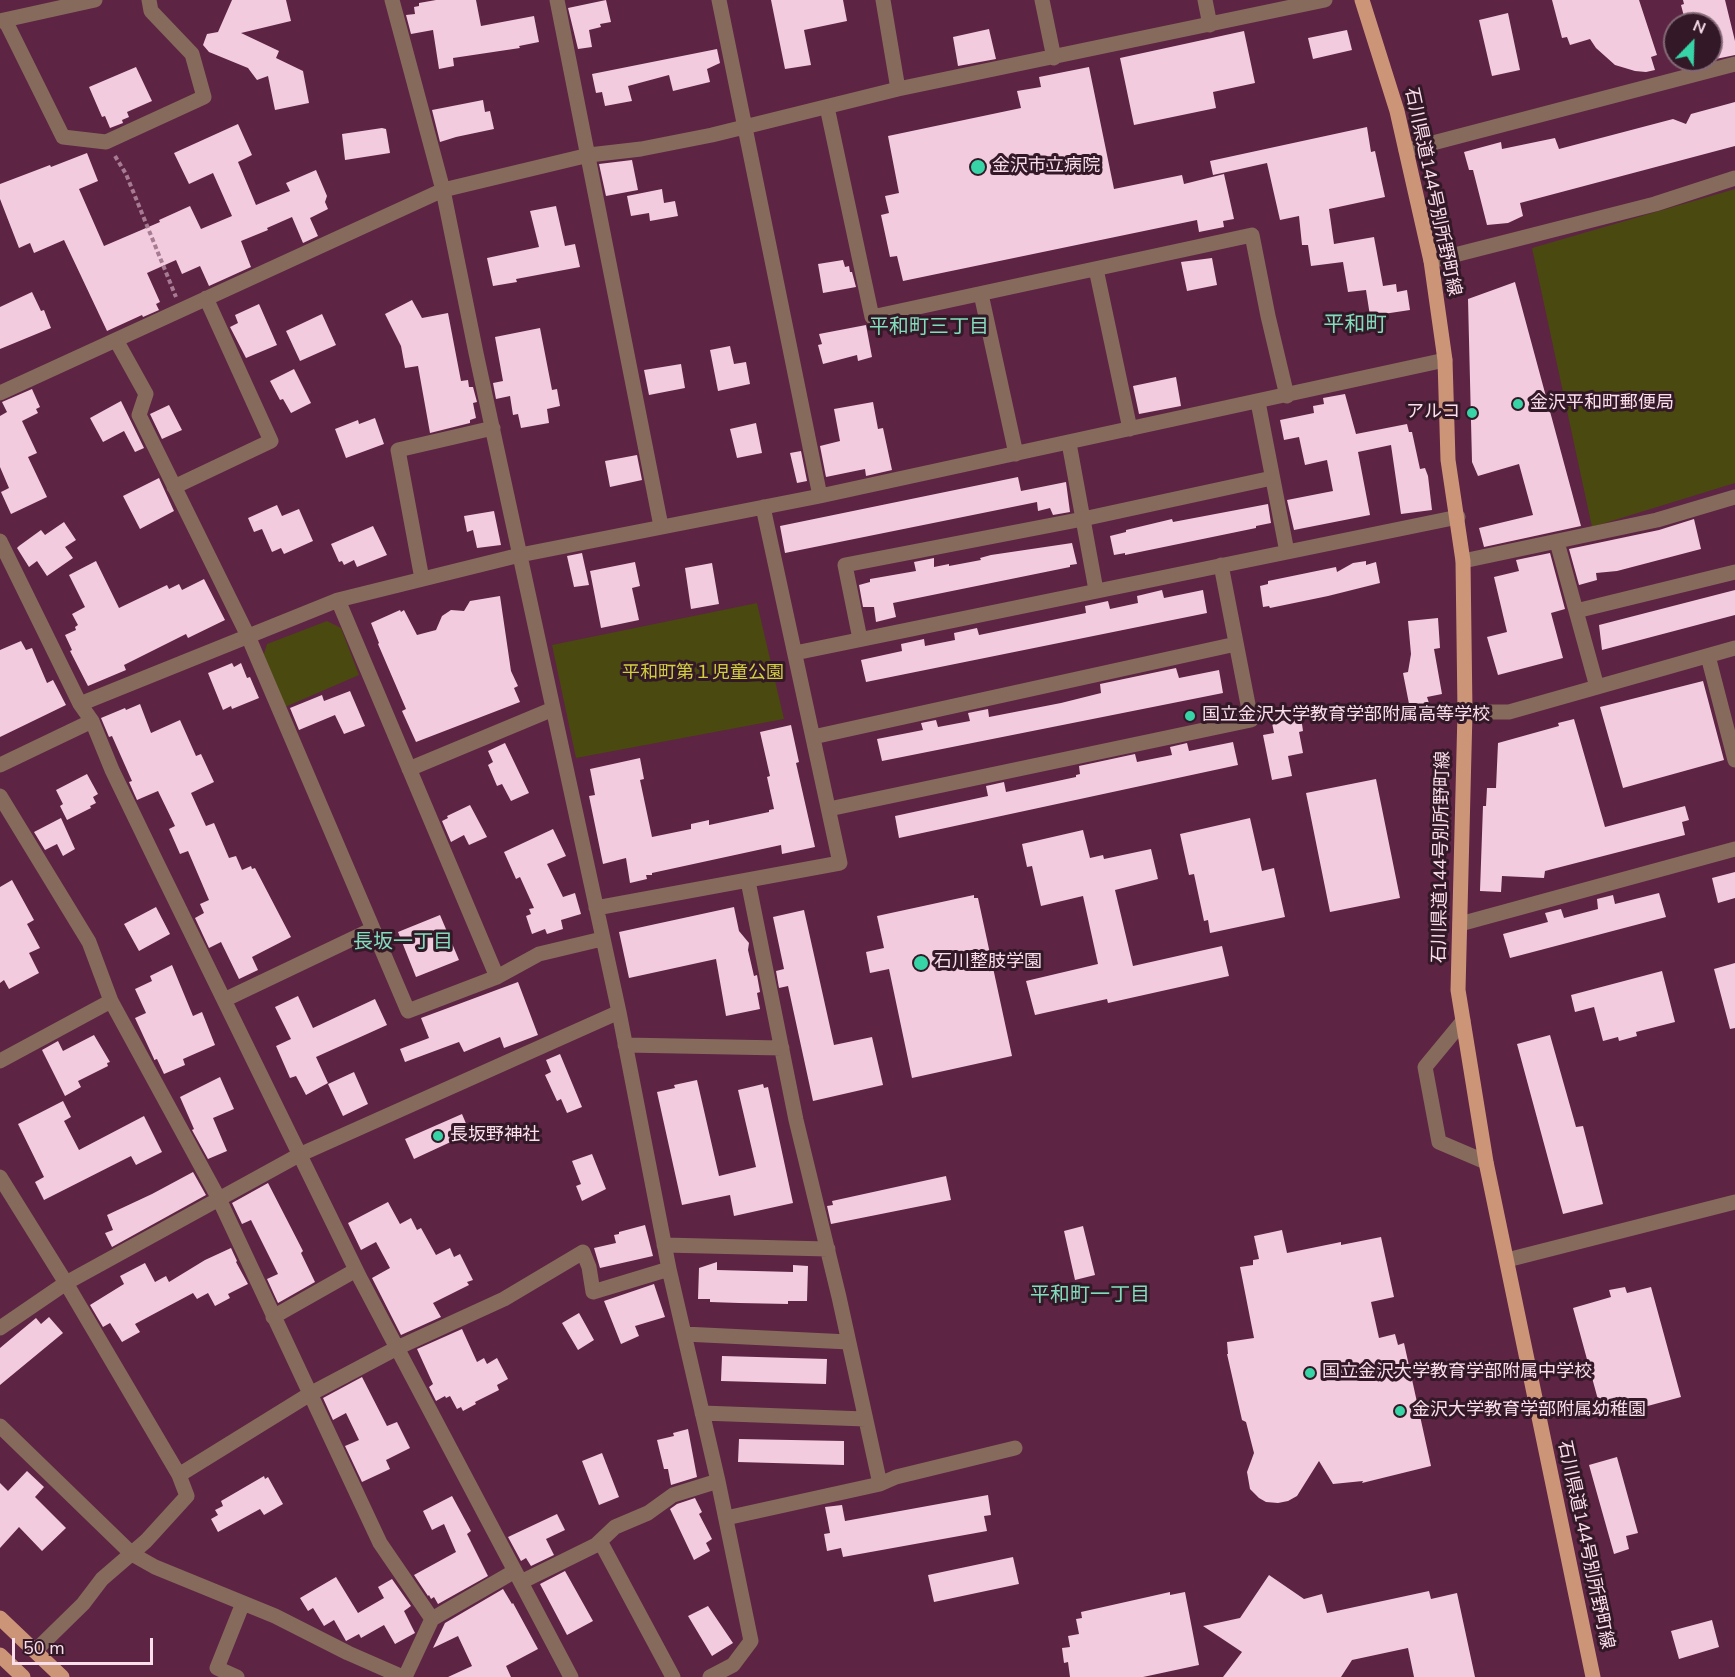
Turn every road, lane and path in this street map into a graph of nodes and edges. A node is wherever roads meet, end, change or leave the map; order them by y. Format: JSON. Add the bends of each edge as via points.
{"nodes":[{"id":1,"x":95,"y":0,"type":"edge"},
{"id":2,"x":149,"y":0,"type":"edge"},
{"id":3,"x":392,"y":0,"type":"edge"},
{"id":4,"x":557,"y":0,"type":"edge"},
{"id":5,"x":719,"y":0,"type":"edge"},
{"id":6,"x":883,"y":0,"type":"edge"},
{"id":7,"x":1042,"y":0,"type":"edge"},
{"id":8,"x":1205,"y":0,"type":"edge"},
{"id":9,"x":1325,"y":0,"type":"edge"},
{"id":10,"x":1362,"y":0,"type":"edge"},
{"id":11,"x":2,"y":20,"type":"edge"},
{"id":12,"x":1210,"y":26,"type":"junction"},
{"id":13,"x":1054,"y":58,"type":"junction"},
{"id":14,"x":1735,"y":64,"type":"edge"},
{"id":15,"x":898,"y":89,"type":"junction"},
{"id":16,"x":827,"y":107,"type":"junction"},
{"id":17,"x":743,"y":127,"type":"junction"},
{"id":18,"x":106,"y":142,"type":"junction"},
{"id":19,"x":1406,"y":150,"type":"junction"},
{"id":20,"x":589,"y":155,"type":"junction"},
{"id":21,"x":1735,"y":178,"type":"edge"},
{"id":22,"x":443,"y":190,"type":"junction"},
{"id":23,"x":1431,"y":261,"type":"junction"},
{"id":24,"x":1096,"y":269,"type":"junction"},
{"id":25,"x":981,"y":294,"type":"junction"},
{"id":26,"x":206,"y":298,"type":"junction"},
{"id":27,"x":182,"y":310,"type":"junction"},
{"id":28,"x":116,"y":340,"type":"junction"},
{"id":29,"x":1445,"y":360,"type":"junction"},
{"id":30,"x":0,"y":393,"type":"edge"},
{"id":31,"x":1287,"y":396,"type":"junction"},
{"id":32,"x":1258,"y":402,"type":"junction"},
{"id":33,"x":493,"y":428,"type":"junction"},
{"id":34,"x":1130,"y":429,"type":"junction"},
{"id":35,"x":1069,"y":443,"type":"junction"},
{"id":36,"x":1016,"y":454,"type":"junction"},
{"id":37,"x":1272,"y":478,"type":"junction"},
{"id":38,"x":174,"y":487,"type":"junction"},
{"id":39,"x":820,"y":496,"type":"junction"},
{"id":40,"x":1735,"y":498,"type":"edge"},
{"id":41,"x":764,"y":507,"type":"junction"},
{"id":42,"x":1458,"y":518,"type":"junction"},
{"id":43,"x":1083,"y":519,"type":"junction"},
{"id":44,"x":661,"y":526,"type":"junction"},
{"id":45,"x":0,"y":541,"type":"edge"},
{"id":46,"x":1557,"y":542,"type":"junction"},
{"id":47,"x":1287,"y":552,"type":"junction"},
{"id":48,"x":520,"y":555,"type":"junction"},
{"id":49,"x":1463,"y":561,"type":"junction"},
{"id":50,"x":1221,"y":565,"type":"junction"},
{"id":51,"x":1735,"y":572,"type":"edge"},
{"id":52,"x":422,"y":579,"type":"junction"},
{"id":53,"x":1096,"y":590,"type":"junction"},
{"id":54,"x":338,"y":600,"type":"junction"},
{"id":55,"x":1576,"y":611,"type":"junction"},
{"id":56,"x":248,"y":636,"type":"junction"},
{"id":57,"x":860,"y":639,"type":"junction"},
{"id":58,"x":1236,"y":644,"type":"junction"},
{"id":59,"x":1735,"y":648,"type":"edge"},
{"id":60,"x":795,"y":653,"type":"junction"},
{"id":61,"x":1708,"y":656,"type":"junction"},
{"id":62,"x":1597,"y":687,"type":"junction"},
{"id":63,"x":80,"y":704,"type":"junction"},
{"id":64,"x":553,"y":709,"type":"junction"},
{"id":65,"x":1465,"y":712,"type":"junction"},
{"id":66,"x":92,"y":721,"type":"junction"},
{"id":67,"x":813,"y":737,"type":"junction"},
{"id":68,"x":1734,"y":753,"type":"edge"},
{"id":69,"x":0,"y":765,"type":"edge"},
{"id":70,"x":409,"y":769,"type":"junction"},
{"id":71,"x":0,"y":796,"type":"edge"},
{"id":72,"x":829,"y":809,"type":"junction"},
{"id":73,"x":1735,"y":849,"type":"edge"},
{"id":74,"x":748,"y":881,"type":"junction"},
{"id":75,"x":596,"y":909,"type":"junction"},
{"id":76,"x":1460,"y":924,"type":"junction"},
{"id":77,"x":373,"y":929,"type":"junction"},
{"id":78,"x":602,"y":939,"type":"junction"},
{"id":79,"x":497,"y":977,"type":"junction"},
{"id":80,"x":224,"y":1000,"type":"junction"},
{"id":81,"x":111,"y":1001,"type":"junction"},
{"id":82,"x":619,"y":1012,"type":"junction"},
{"id":83,"x":1463,"y":1021,"type":"junction"},
{"id":84,"x":625,"y":1045,"type":"junction"},
{"id":85,"x":782,"y":1048,"type":"junction"},
{"id":86,"x":0,"y":1061,"type":"edge"},
{"id":87,"x":299,"y":1155,"type":"junction"},
{"id":88,"x":1486,"y":1162,"type":"junction"},
{"id":89,"x":1,"y":1180,"type":"edge"},
{"id":90,"x":219,"y":1199,"type":"junction"},
{"id":91,"x":1734,"y":1206,"type":"edge"},
{"id":92,"x":664,"y":1245,"type":"junction"},
{"id":93,"x":828,"y":1250,"type":"junction"},
{"id":94,"x":1507,"y":1260,"type":"junction"},
{"id":95,"x":669,"y":1269,"type":"junction"},
{"id":96,"x":356,"y":1270,"type":"junction"},
{"id":97,"x":66,"y":1283,"type":"junction"},
{"id":98,"x":273,"y":1317,"type":"junction"},
{"id":99,"x":0,"y":1328,"type":"edge"},
{"id":100,"x":684,"y":1334,"type":"junction"},
{"id":101,"x":849,"y":1342,"type":"junction"},
{"id":102,"x":397,"y":1348,"type":"junction"},
{"id":103,"x":310,"y":1394,"type":"junction"},
{"id":104,"x":702,"y":1413,"type":"junction"},
{"id":105,"x":865,"y":1419,"type":"junction"},
{"id":106,"x":0,"y":1426,"type":"edge"},
{"id":107,"x":1016,"y":1448,"type":"dead end"},
{"id":108,"x":178,"y":1475,"type":"junction"},
{"id":109,"x":718,"y":1481,"type":"junction"},
{"id":110,"x":880,"y":1484,"type":"junction"},
{"id":111,"x":726,"y":1518,"type":"junction"},
{"id":112,"x":600,"y":1541,"type":"junction"},
{"id":113,"x":132,"y":1554,"type":"junction"},
{"id":114,"x":518,"y":1577,"type":"junction"},
{"id":115,"x":243,"y":1603,"type":"junction"},
{"id":116,"x":0,"y":1618,"type":"edge"},
{"id":117,"x":432,"y":1619,"type":"junction"},
{"id":118,"x":34,"y":1651,"type":"junction"},
{"id":119,"x":0,"y":1655,"type":"edge"},
{"id":120,"x":734,"y":1671,"type":"edge"},
{"id":121,"x":22,"y":1677,"type":"edge"},
{"id":122,"x":62,"y":1677,"type":"edge"},
{"id":123,"x":237,"y":1677,"type":"edge"},
{"id":124,"x":404,"y":1677,"type":"edge"},
{"id":125,"x":571,"y":1677,"type":"edge"},
{"id":126,"x":673,"y":1677,"type":"edge"},
{"id":127,"x":710,"y":1677,"type":"edge"},
{"id":128,"x":1593,"y":1677,"type":"edge"}],
"edges":[{"from":1,"to":11,"type":"street"},
{"from":2,"to":18,"type":"street","via":[[151,11],[192,54],[204,97]]},
{"from":3,"to":22,"type":"street"},
{"from":4,"to":20,"type":"street"},
{"from":5,"to":17,"type":"street"},
{"from":6,"to":15,"type":"street"},
{"from":7,"to":13,"type":"street"},
{"from":8,"to":12,"type":"street"},
{"from":9,"to":12,"type":"street"},
{"from":10,"to":19,"type":"main road","name":"石川県道144号別所野町線"},
{"from":11,"to":18,"type":"street","via":[[63,137]]},
{"from":12,"to":13,"type":"street"},
{"from":13,"to":15,"type":"street"},
{"from":14,"to":19,"type":"street"},
{"from":15,"to":16,"type":"street"},
{"from":16,"to":17,"type":"street"},
{"from":16,"to":25,"type":"street","via":[[872,318]]},
{"from":17,"to":20,"type":"street","via":[[641,149]]},
{"from":17,"to":39,"type":"street"},
{"from":18,"to":27,"type":"path","via":[[126,174]]},
{"from":19,"to":23,"type":"main road","name":"石川県道144号別所野町線"},
{"from":20,"to":22,"type":"street"},
{"from":20,"to":44,"type":"street"},
{"from":21,"to":23,"type":"street","via":[[1644,207]]},
{"from":22,"to":26,"type":"street"},
{"from":22,"to":33,"type":"street"},
{"from":23,"to":29,"type":"main road","name":"石川県道144号別所野町線"},
{"from":24,"to":25,"type":"street"},
{"from":24,"to":31,"type":"street","via":[[1252,235]]},
{"from":24,"to":34,"type":"street"},
{"from":25,"to":36,"type":"street"},
{"from":26,"to":27,"type":"street"},
{"from":26,"to":38,"type":"street","via":[[271,441]]},
{"from":27,"to":28,"type":"street"},
{"from":28,"to":30,"type":"street"},
{"from":28,"to":38,"type":"street","via":[[146,394],[139,415]]},
{"from":29,"to":31,"type":"street"},
{"from":29,"to":42,"type":"main road","name":"石川県道144号別所野町線","via":[[1448,460]]},
{"from":31,"to":32,"type":"street"},
{"from":32,"to":34,"type":"street"},
{"from":32,"to":37,"type":"street"},
{"from":33,"to":48,"type":"street"},
{"from":33,"to":52,"type":"street","via":[[398,450]]},
{"from":34,"to":35,"type":"street"},
{"from":35,"to":36,"type":"street"},
{"from":35,"to":43,"type":"street"},
{"from":36,"to":39,"type":"street"},
{"from":37,"to":43,"type":"street"},
{"from":37,"to":47,"type":"street"},
{"from":38,"to":56,"type":"street"},
{"from":39,"to":41,"type":"street"},
{"from":40,"to":46,"type":"street"},
{"from":41,"to":44,"type":"street"},
{"from":41,"to":60,"type":"street"},
{"from":42,"to":47,"type":"street"},
{"from":42,"to":49,"type":"main road","name":"石川県道144号別所野町線"},
{"from":43,"to":53,"type":"street"},
{"from":43,"to":57,"type":"street","via":[[845,565]]},
{"from":44,"to":48,"type":"street"},
{"from":45,"to":63,"type":"street"},
{"from":46,"to":49,"type":"street"},
{"from":46,"to":55,"type":"street"},
{"from":47,"to":50,"type":"street"},
{"from":48,"to":52,"type":"street"},
{"from":48,"to":64,"type":"street"},
{"from":49,"to":65,"type":"main road","name":"石川県道144号別所野町線"},
{"from":50,"to":53,"type":"street"},
{"from":50,"to":58,"type":"street"},
{"from":51,"to":55,"type":"street"},
{"from":52,"to":54,"type":"street"},
{"from":53,"to":57,"type":"street"},
{"from":54,"to":56,"type":"street"},
{"from":54,"to":70,"type":"street"},
{"from":55,"to":62,"type":"street"},
{"from":56,"to":63,"type":"street"},
{"from":56,"to":77,"type":"street"},
{"from":57,"to":60,"type":"street"},
{"from":58,"to":67,"type":"street"},
{"from":58,"to":72,"type":"street","via":[[1251,720]]},
{"from":59,"to":61,"type":"street"},
{"from":60,"to":67,"type":"street"},
{"from":61,"to":62,"type":"street"},
{"from":61,"to":68,"type":"street"},
{"from":62,"to":65,"type":"street","via":[[1509,712]]},
{"from":63,"to":66,"type":"street"},
{"from":64,"to":70,"type":"street"},
{"from":64,"to":75,"type":"street"},
{"from":65,"to":76,"type":"main road","name":"石川県道144号別所野町線"},
{"from":66,"to":69,"type":"street"},
{"from":66,"to":80,"type":"street"},
{"from":67,"to":72,"type":"street"},
{"from":70,"to":79,"type":"street"},
{"from":71,"to":81,"type":"street","via":[[89,942]]},
{"from":72,"to":74,"type":"street","via":[[840,862]]},
{"from":73,"to":76,"type":"street"},
{"from":74,"to":75,"type":"street"},
{"from":74,"to":85,"type":"street"},
{"from":75,"to":78,"type":"street"},
{"from":76,"to":83,"type":"main road","name":"石川県道144号別所野町線","via":[[1458,990]]},
{"from":77,"to":79,"type":"street","via":[[408,1011]]},
{"from":77,"to":80,"type":"street"},
{"from":78,"to":79,"type":"street","via":[[539,954]]},
{"from":78,"to":82,"type":"street"},
{"from":80,"to":87,"type":"street"},
{"from":81,"to":86,"type":"street"},
{"from":81,"to":90,"type":"street"},
{"from":82,"to":84,"type":"street"},
{"from":82,"to":87,"type":"street"},
{"from":83,"to":88,"type":"main road","name":"石川県道144号別所野町線"},
{"from":83,"to":88,"type":"street","via":[[1425,1067],[1439,1142]]},
{"from":84,"to":85,"type":"street"},
{"from":84,"to":92,"type":"street"},
{"from":85,"to":93,"type":"street"},
{"from":87,"to":90,"type":"street"},
{"from":87,"to":96,"type":"street"},
{"from":88,"to":94,"type":"main road","name":"石川県道144号別所野町線"},
{"from":89,"to":97,"type":"street"},
{"from":90,"to":97,"type":"street"},
{"from":90,"to":98,"type":"street"},
{"from":91,"to":94,"type":"street"},
{"from":92,"to":93,"type":"street"},
{"from":92,"to":95,"type":"street"},
{"from":93,"to":101,"type":"street"},
{"from":94,"to":128,"type":"main road","name":"石川県道144号別所野町線"},
{"from":95,"to":100,"type":"street"},
{"from":95,"to":102,"type":"street","via":[[593,1292],[583,1252],[504,1299]]},
{"from":96,"to":98,"type":"street"},
{"from":96,"to":102,"type":"street"},
{"from":97,"to":99,"type":"street"},
{"from":97,"to":108,"type":"street"},
{"from":98,"to":103,"type":"street"},
{"from":100,"to":101,"type":"street"},
{"from":100,"to":104,"type":"street"},
{"from":101,"to":105,"type":"street"},
{"from":102,"to":103,"type":"street"},
{"from":102,"to":114,"type":"street"},
{"from":103,"to":108,"type":"street"},
{"from":103,"to":117,"type":"street","via":[[380,1543]]},
{"from":104,"to":105,"type":"street"},
{"from":104,"to":109,"type":"street"},
{"from":105,"to":110,"type":"street"},
{"from":106,"to":113,"type":"street"},
{"from":107,"to":110,"type":"street"},
{"from":108,"to":113,"type":"street","via":[[187,1496]]},
{"from":109,"to":111,"type":"street"},
{"from":109,"to":112,"type":"street","via":[[673,1495],[648,1513],[615,1527]]},
{"from":110,"to":111,"type":"street"},
{"from":111,"to":120,"type":"street","via":[[751,1641]]},
{"from":112,"to":114,"type":"street"},
{"from":112,"to":126,"type":"street"},
{"from":113,"to":115,"type":"street"},
{"from":113,"to":118,"type":"street","via":[[102,1579]]},
{"from":114,"to":117,"type":"street"},
{"from":114,"to":125,"type":"street"},
{"from":115,"to":123,"type":"street","via":[[217,1668]]},
{"from":115,"to":124,"type":"street"},
{"from":116,"to":118,"type":"main road"},
{"from":117,"to":124,"type":"street"},
{"from":118,"to":122,"type":"main road"},
{"from":119,"to":121,"type":"main road"},
{"from":120,"to":127,"type":"street"}]}
